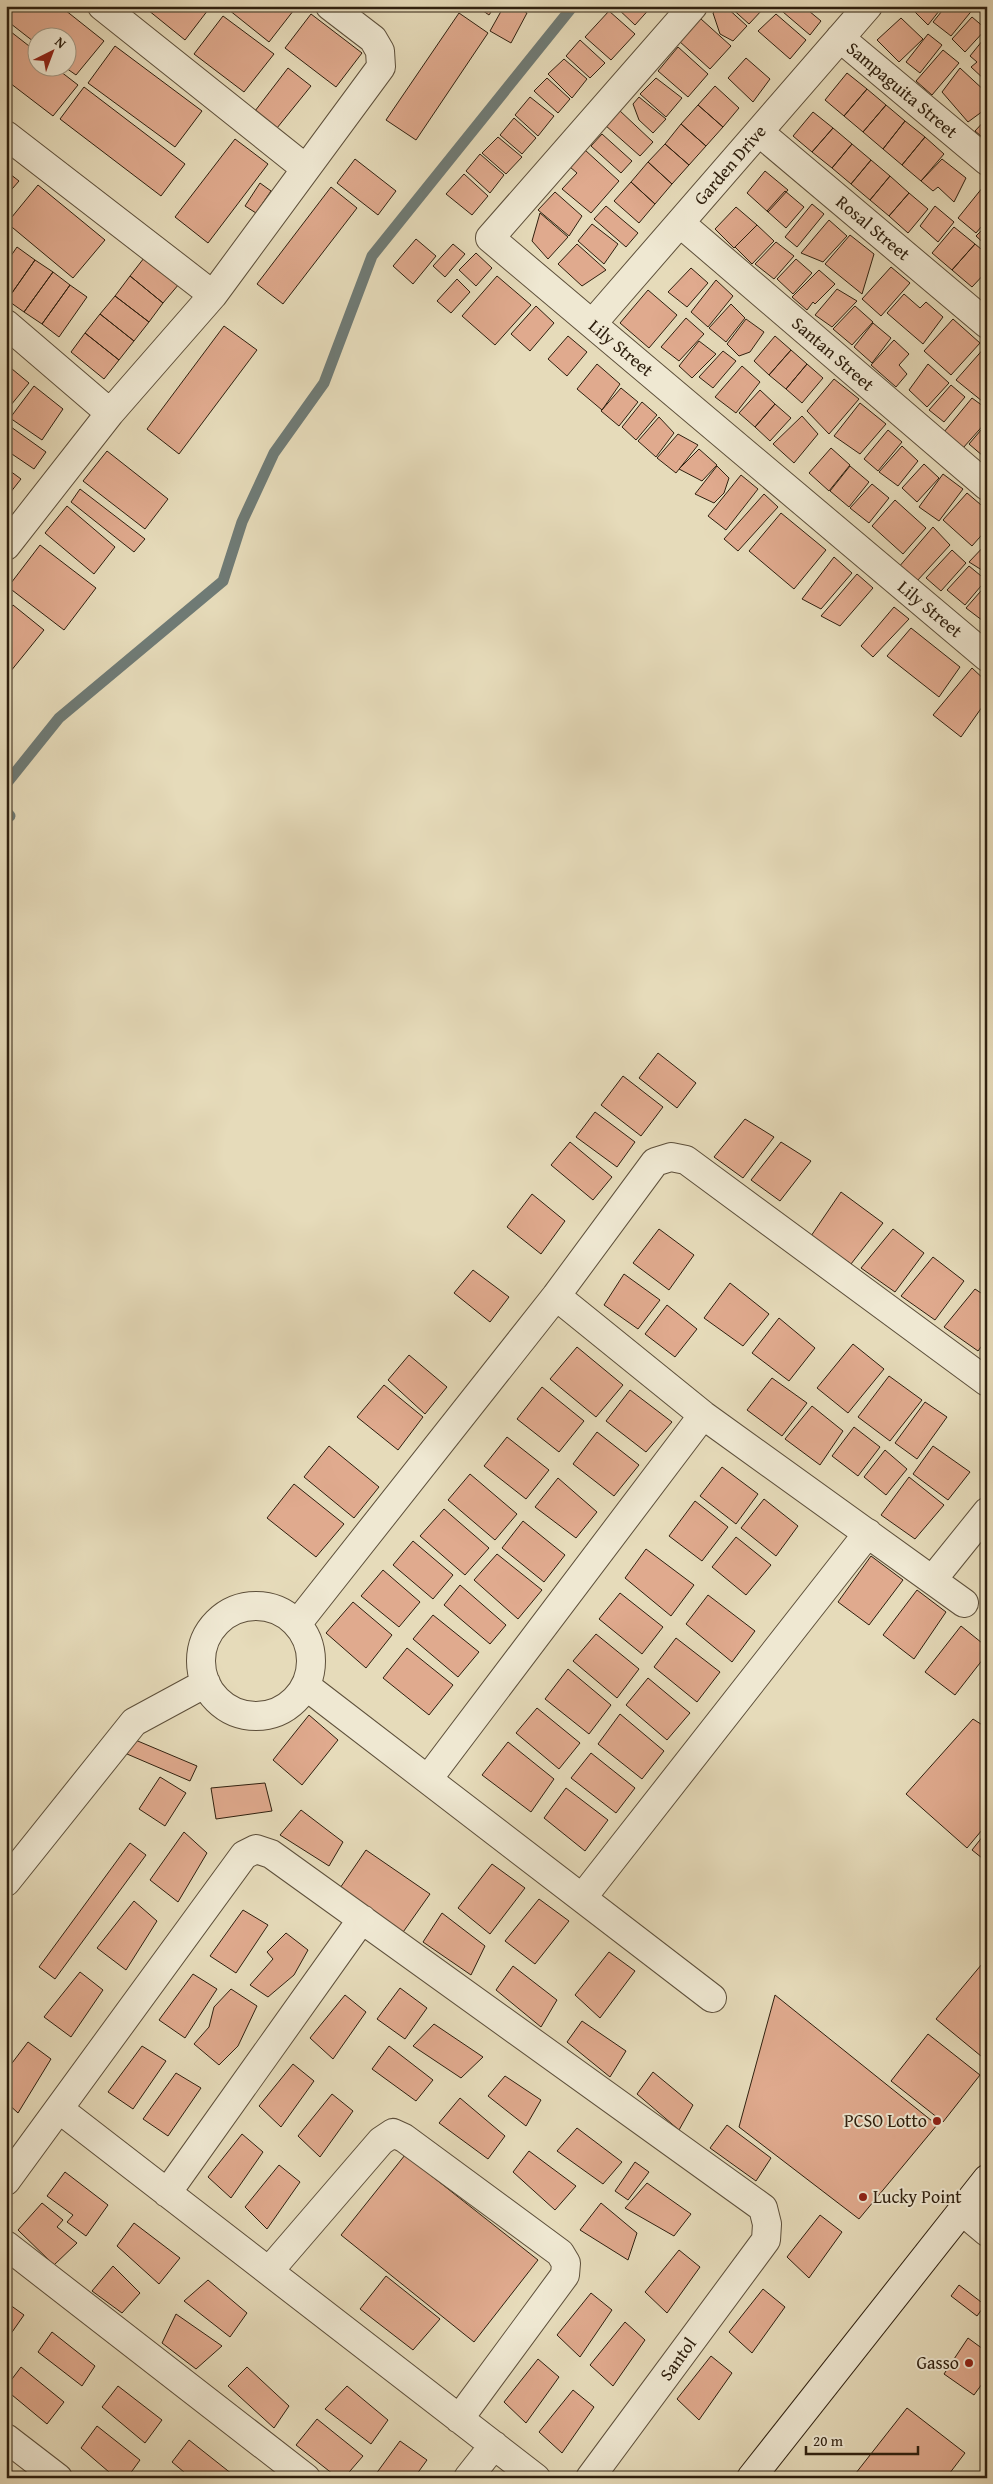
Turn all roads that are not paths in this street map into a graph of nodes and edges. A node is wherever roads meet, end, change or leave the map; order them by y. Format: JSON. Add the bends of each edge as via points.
{"nodes":[{"id":1,"x":102,"y":6,"type":"edge"},
{"id":2,"x":330,"y":6,"type":"edge"},
{"id":3,"x":693,"y":6,"type":"edge"},
{"id":4,"x":868,"y":6,"type":"edge"},
{"id":5,"x":840,"y":38,"type":"junction"},
{"id":6,"x":759,"y":132,"type":"junction"},
{"id":7,"x":6,"y":135,"type":"edge"},
{"id":8,"x":987,"y":161,"type":"edge"},
{"id":9,"x":305,"y":168,"type":"junction"},
{"id":10,"x":680,"y":223,"type":"junction"},
{"id":11,"x":213,"y":295,"type":"junction"},
{"id":12,"x":592,"y":324,"type":"junction"},
{"id":13,"x":987,"y":324,"type":"edge"},
{"id":14,"x":7,"y":325,"type":"edge"},
{"id":15,"x":110,"y":413,"type":"junction"},
{"id":16,"x":987,"y":486,"type":"edge"},
{"id":17,"x":6,"y":546,"type":"edge"},
{"id":18,"x":987,"y":657,"type":"edge"},
{"id":19,"x":556,"y":1296,"type":"junction"},
{"id":20,"x":987,"y":1382,"type":"edge"},
{"id":21,"x":703,"y":1415,"type":"junction"},
{"id":22,"x":987,"y":1512,"type":"edge"},
{"id":23,"x":868,"y":1533,"type":"junction"},
{"id":24,"x":933,"y":1579,"type":"junction"},
{"id":25,"x":964,"y":1603,"type":"dead end"},
{"id":26,"x":296,"y":1624,"type":"junction"},
{"id":27,"x":206,"y":1682,"type":"junction"},
{"id":28,"x":306,"y":1686,"type":"junction"},
{"id":29,"x":428,"y":1780,"type":"junction"},
{"id":30,"x":6,"y":1882,"type":"edge"},
{"id":31,"x":582,"y":1898,"type":"junction"},
{"id":32,"x":362,"y":1919,"type":"junction"},
{"id":33,"x":712,"y":1998,"type":"dead end"},
{"id":34,"x":59,"y":2109,"type":"junction"},
{"id":35,"x":987,"y":2179,"type":"edge"},
{"id":36,"x":6,"y":2181,"type":"edge"},
{"id":37,"x":167,"y":2193,"type":"junction"},
{"id":38,"x":962,"y":2211,"type":"junction"},
{"id":39,"x":987,"y":2232,"type":"edge"},
{"id":40,"x":6,"y":2245,"type":"edge"},
{"id":41,"x":269,"y":2271,"type":"junction"},
{"id":42,"x":459,"y":2419,"type":"junction"},
{"id":43,"x":6,"y":2438,"type":"edge"},
{"id":44,"x":494,"y":2445,"type":"junction"},
{"id":45,"x":58,"y":2478,"type":"edge"},
{"id":46,"x":306,"y":2478,"type":"edge"},
{"id":47,"x":468,"y":2478,"type":"edge"},
{"id":48,"x":536,"y":2478,"type":"edge"},
{"id":49,"x":590,"y":2478,"type":"edge"},
{"id":50,"x":751,"y":2478,"type":"edge"}],
"edges":[{"from":1,"to":9,"type":"street"},
{"from":2,"to":9,"type":"street","via":[[373,39],[380,51],[380,67]]},
{"from":3,"to":12,"type":"street","name":"Lily Street","via":[[490,238]]},
{"from":4,"to":5,"type":"street","name":"Garden Drive"},
{"from":5,"to":6,"type":"street","name":"Garden Drive"},
{"from":5,"to":8,"type":"street","name":"Sampaguita Street"},
{"from":6,"to":10,"type":"street","name":"Garden Drive"},
{"from":6,"to":13,"type":"street","name":"Rosal Street"},
{"from":7,"to":11,"type":"street"},
{"from":9,"to":11,"type":"street"},
{"from":10,"to":12,"type":"street","name":"Garden Drive"},
{"from":10,"to":16,"type":"street","name":"Santan Street"},
{"from":11,"to":15,"type":"street"},
{"from":12,"to":18,"type":"street","name":"Lily Street"},
{"from":14,"to":15,"type":"street"},
{"from":15,"to":17,"type":"street"},
{"from":19,"to":20,"type":"street","via":[[655,1162],[671,1157],[686,1160]]},
{"from":19,"to":21,"type":"street"},
{"from":19,"to":26,"type":"street"},
{"from":21,"to":23,"type":"street"},
{"from":21,"to":29,"type":"street"},
{"from":22,"to":24,"type":"street"},
{"from":23,"to":24,"type":"street"},
{"from":23,"to":31,"type":"street"},
{"from":24,"to":25,"type":"street"},
{"from":26,"to":27,"type":"street","via":[[284,1614],[268,1608],[242,1609],[220,1620],[202,1649]]},
{"from":26,"to":28,"type":"street","via":[[306,1638],[311,1654]]},
{"from":27,"to":28,"type":"street","via":[[216,1698],[229,1709],[246,1716],[264,1716],[281,1711],[296,1701]]},
{"from":27,"to":30,"type":"street","via":[[134,1722]]},
{"from":28,"to":29,"type":"street"},
{"from":29,"to":31,"type":"street"},
{"from":31,"to":33,"type":"street"},
{"from":32,"to":34,"type":"street","via":[[271,1854],[256,1849],[244,1855]]},
{"from":32,"to":37,"type":"street"},
{"from":32,"to":49,"type":"street","name":"Santol","via":[[763,2208],[766,2240]]},
{"from":34,"to":36,"type":"street"},
{"from":34,"to":37,"type":"street"},
{"from":35,"to":38,"type":"street"},
{"from":37,"to":41,"type":"street"},
{"from":38,"to":39,"type":"street"},
{"from":38,"to":50,"type":"street"},
{"from":40,"to":46,"type":"street"},
{"from":41,"to":42,"type":"street"},
{"from":41,"to":42,"type":"street","via":[[381,2141],[393,2133],[560,2253],[566,2264],[565,2275]]},
{"from":42,"to":44,"type":"street"},
{"from":43,"to":45,"type":"street"},
{"from":44,"to":47,"type":"street"},
{"from":44,"to":48,"type":"street"}]}
